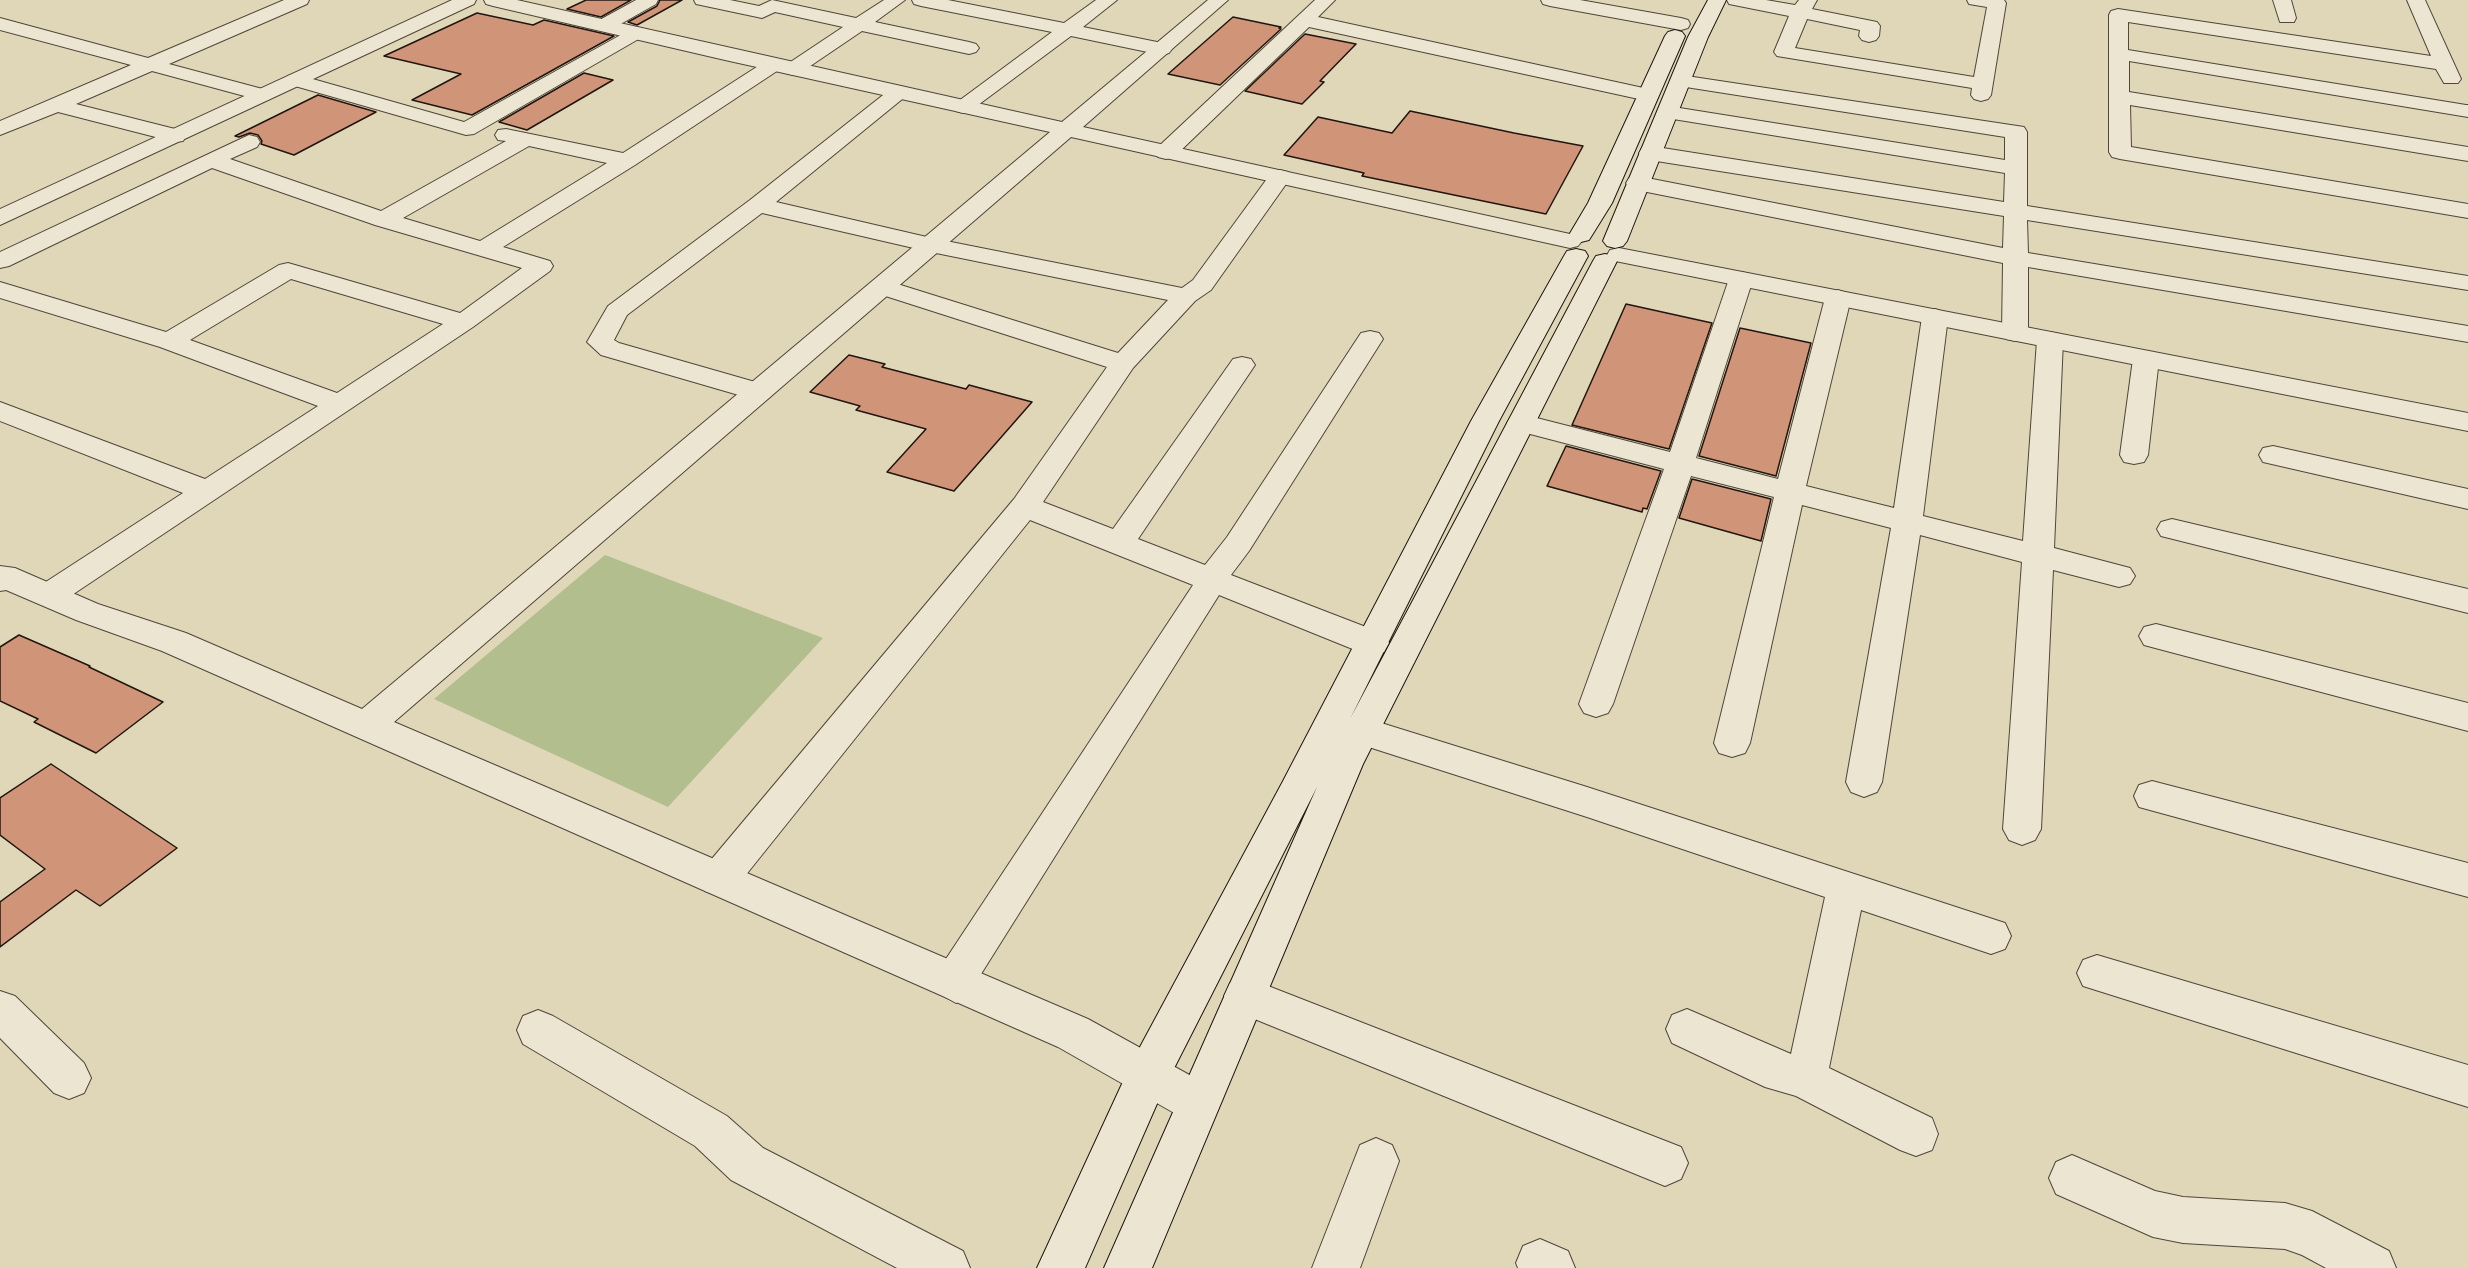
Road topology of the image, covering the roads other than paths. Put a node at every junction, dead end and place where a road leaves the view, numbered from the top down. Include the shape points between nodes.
1 (300, 0) edge
2 (467, 0) edge
3 (493, 0) edge
4 (649, 0) edge
5 (703, 0) edge
6 (896, 0) edge
7 (921, 0) edge
8 (1108, 0) edge
9 (1219, 0) edge
10 (1326, 0) edge
11 (1550, 0) edge
12 (1695, 0) edge
13 (1717, 0) edge
14 (1736, 0) edge
15 (1976, 0) edge
16 (2282, 0) edge
17 (2416, 0) edge
18 (1804, 6) edge
19 (2287, 18) dead end
20 (1304, 20) junction
21 (861, 23) junction
22 (0, 24) edge
23 (1681, 24) junction
24 (603, 26) junction
25 (1069, 29) junction
26 (635, 33) junction
27 (1869, 36) dead end
28 (969, 48) dead end
29 (1161, 49) junction
30 (2119, 54) junction
31 (2448, 59) junction
32 (152, 65) junction
33 (783, 67) junction
34 (295, 80) junction
35 (1680, 81) junction
36 (899, 92) junction
37 (263, 95) junction
38 (1648, 95) junction
39 (2119, 97) junction
40 (57, 105) junction
41 (963, 107) junction
42 (1667, 112) junction
43 (2467, 114) edge
44 (0, 129) edge
45 (466, 129) junction
46 (1067, 130) junction
47 (176, 136) junction
48 (528, 138) junction
49 (249, 142) dead end
50 (1166, 152) junction
51 (1650, 153) junction
52 (2468, 154) edge
53 (211, 160) junction
54 (627, 160) junction
55 (2016, 168) junction
56 (1280, 177) junction
57 (1637, 183) junction
58 (758, 205) junction
59 (2016, 210) junction
60 (2468, 211) edge
61 (0, 218) edge
62 (383, 220) junction
63 (931, 245) junction
64 (485, 248) junction
65 (1594, 248) junction
66 (2015, 258) junction
67 (0, 261) edge
68 (1741, 279) junction
69 (2468, 283) edge
70 (882, 287) junction
71 (0, 290) edge
72 (1186, 296) junction
73 (1838, 298) junction
74 (1935, 317) junction
75 (464, 322) junction
76 (2015, 333) junction
77 (2468, 334) edge
78 (1370, 339) dead end
79 (2050, 340) junction
80 (169, 341) junction
81 (2146, 359) junction
82 (1123, 363) junction
83 (1242, 365) dead end
84 (759, 392) junction
85 (340, 404) junction
86 (0, 411) edge
87 (2468, 422) edge
88 (1521, 423) junction
89 (2134, 455) dead end
90 (2273, 455) dead end
91 (1680, 464) junction
92 (207, 491) junction
93 (1790, 492) junction
94 (2468, 499) edge
95 (1025, 506) junction
96 (1907, 522) junction
97 (2172, 529) dead end
98 (1119, 543) junction
99 (2037, 555) junction
100 (1, 576) edge
101 (2119, 576) dead end
102 (1211, 579) junction
103 (49, 595) junction
104 (2468, 601) edge
105 (2156, 636) dead end
106 (1372, 643) junction
107 (1596, 704) dead end
108 (2468, 717) edge
109 (366, 726) junction
110 (1362, 731) junction
111 (1732, 743) dead end
112 (1864, 782) dead end
113 (2152, 796) dead end
114 (2022, 829) dead end
115 (720, 879) junction
116 (2468, 880) edge
117 (1846, 888) junction
118 (1991, 936) dead end
119 (2097, 973) dead end
120 (955, 983) junction
121 (1245, 996) junction
122 (0, 1010) edge
123 (1687, 1029) dead end
124 (538, 1030) dead end
125 (1148, 1075) junction
126 (1802, 1077) junction
127 (69, 1078) dead end
128 (2468, 1086) edge
129 (1198, 1103) junction
130 (1916, 1134) dead end
131 (1376, 1161) dead end
132 (1665, 1163) dead end
133 (2072, 1178) dead end
134 (946, 1268) edge
135 (1061, 1268) edge
136 (1128, 1268) edge
137 (1336, 1268) edge
138 (2372, 1268) edge

1 - 32 street
2 - 34 street
3 - 24 street
4 - 24 street
5 - 21 street via 762,12 772,6
6 - 21 street
7 - 25 street
8 - 25 street
9 - 29 street
10 - 20 street
11 - 23 street
12 - 23 street
13 - 35 street
14 - 18 street
15 - 18 street via 1997,3 1982,89 1784,52
16 - 19 street
17 - 31 street
18 - 27 street via 1870,26
20 - 38 street
20 - 50 street
21 - 28 street
21 - 33 street
22 - 32 street
23 - 38 street
24 - 26 street
25 - 29 street
25 - 41 street
26 - 33 street
26 - 45 street
29 - 46 street
30 - 31 street via 2118,15
30 - 39 street
30 - 43 street
31 - 43 street
32 - 37 street
32 - 40 street
33 - 36 street
33 - 54 street
34 - 37 street
34 - 45 street
35 - 42 street
35 - 55 street via 2016,132
36 - 41 street
36 - 58 street
37 - 47 street
38 - 65 street via 1600,203
39 - 52 street
39 - 60 street via 2120,152
40 - 44 street
40 - 47 street
41 - 46 street
42 - 51 street
42 - 55 street
45 - 48 street
46 - 50 street
46 - 63 street
47 - 61 street
48 - 54 street
48 - 62 street
49 - 53 street
50 - 56 street
51 - 57 street
51 - 59 street
53 - 62 street
53 - 67 street
54 - 64 street
55 - 59 street
56 - 65 street
56 - 72 street via 1202,285
57 - 65 street
57 - 66 street
58 - 63 street
58 - 84 street via 617,311 600,342 610,349
59 - 66 street
59 - 69 street
62 - 64 street
63 - 70 street
63 - 72 street
64 - 75 street via 542,266
65 - 68 street
65 - 88 street
65 - 106 street via 1485,421
66 - 76 street
66 - 77 street
68 - 73 street
68 - 91 street
70 - 82 street
70 - 84 street
71 - 80 street
72 - 82 street
73 - 74 street
73 - 93 street
74 - 76 street
74 - 96 street
75 - 80 street via 288,270
75 - 85 street
76 - 79 street
78 - 102 street via 1238,544
79 - 81 street
79 - 99 street
80 - 85 street
81 - 87 street
81 - 89 street
82 - 95 street
83 - 98 street
84 - 109 street
85 - 92 street
86 - 92 street
88 - 91 street
88 - 110 street
90 - 94 street
91 - 93 street
91 - 107 street
92 - 103 street
93 - 96 street
93 - 111 street
95 - 98 street
95 - 115 street
96 - 99 street
96 - 112 street
97 - 104 street
98 - 102 street
99 - 101 street
99 - 114 street
100 - 103 street
102 - 106 street
102 - 120 street
103 - 109 street via 174,642
105 - 108 street
106 - 125 street
109 - 115 street
110 - 117 street
110 - 121 street
113 - 116 street
115 - 120 street
117 - 118 street
117 - 126 street via 1810,1063
119 - 128 street
120 - 125 street via 1073,1033
121 - 129 street
121 - 132 street
122 - 127 street
123 - 126 street via 1780,1072
124 - 134 street via 711,1131 747,1164
125 - 129 street
125 - 135 street
126 - 130 street
129 - 136 street
131 - 137 street
133 - 138 street via 2163,1216 2285,1226 2312,1234

